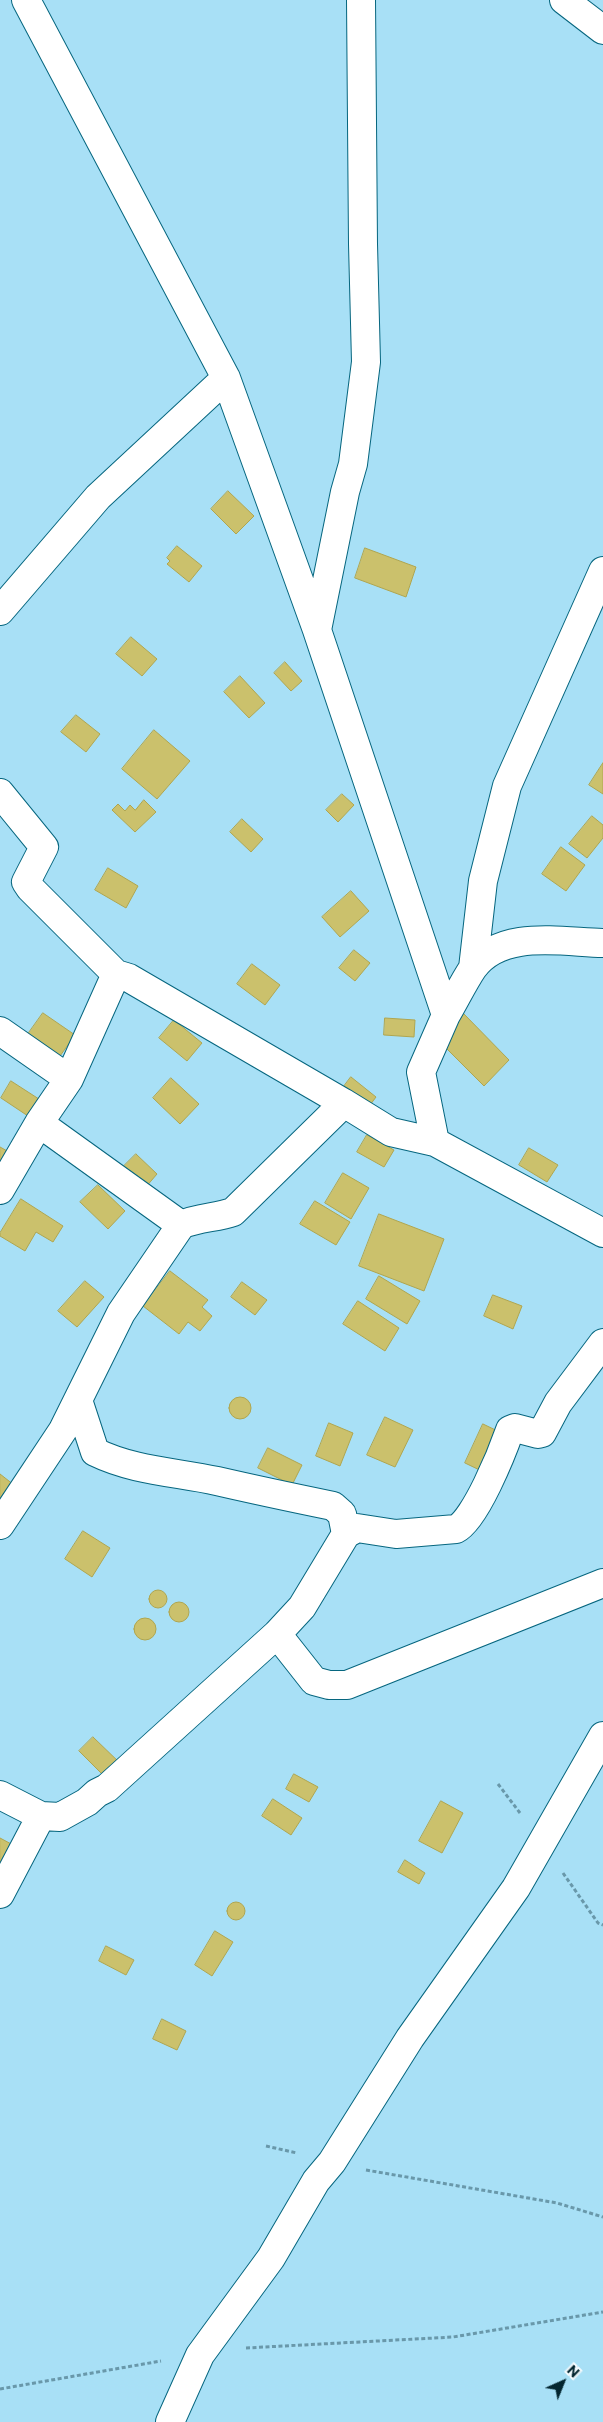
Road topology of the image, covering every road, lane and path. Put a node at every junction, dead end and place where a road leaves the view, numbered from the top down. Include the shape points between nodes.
1 (26, 0) edge
2 (362, 0) edge
3 (564, 0) edge
4 (603, 30) edge
5 (226, 378) junction
6 (603, 572) edge
7 (0, 611) edge
8 (317, 630) junction
9 (0, 794) edge
10 (603, 943) edge
11 (473, 968) junction
12 (116, 974) junction
13 (446, 1016) junction
14 (0, 1031) edge
15 (69, 1079) junction
16 (344, 1103) junction
17 (39, 1123) junction
18 (435, 1142) junction
19 (0, 1190) edge
20 (181, 1225) junction
21 (603, 1232) edge
22 (603, 1343) edge
23 (78, 1400) junction
24 (0, 1525) edge
25 (346, 1534) junction
26 (603, 1583) edge
27 (277, 1634) junction
28 (603, 1736) edge
29 (0, 1795) edge
30 (41, 1816) junction
31 (0, 1894) edge
32 (266, 2146) dead end
33 (332, 2162) junction
34 (603, 2217) edge
35 (603, 2312) edge
36 (200, 2355) junction
37 (0, 2389) edge
38 (170, 2422) edge

1 - 5 street
2 - 8 street via 366,362 354,464
3 - 4 street
5 - 7 street via 98,497
5 - 8 street
6 - 11 street via 507,786 483,881
8 - 13 street
9 - 12 street via 44,847 26,882
10 - 11 street via 521,941 485,955
11 - 13 street
12 - 15 street
12 - 16 street via 129,978
13 - 18 street via 421,1072
14 - 15 street
15 - 17 street
16 - 18 street via 391,1132
16 - 20 street via 233,1212
17 - 19 street
17 - 20 street
18 - 21 street
20 - 23 street via 121,1313
22 - 25 street via 558,1403 542,1433 510,1430 474,1512 462,1526 396,1534 357,1528
23 - 24 street via 59,1436
23 - 25 street via 95,1452 126,1465 333,1506 342,1514
25 - 27 street via 302,1607
26 - 27 street via 347,1685 314,1681
27 - 30 street via 107,1788 60,1817
28 - 33 street via 516,1888 410,2038
29 - 30 street
30 - 31 street
32 - 33 path
33 - 34 path via 557,2204
33 - 36 street via 316,2181 271,2258
35 - 36 path via 454,2336 229,2349
36 - 37 path
36 - 38 street

